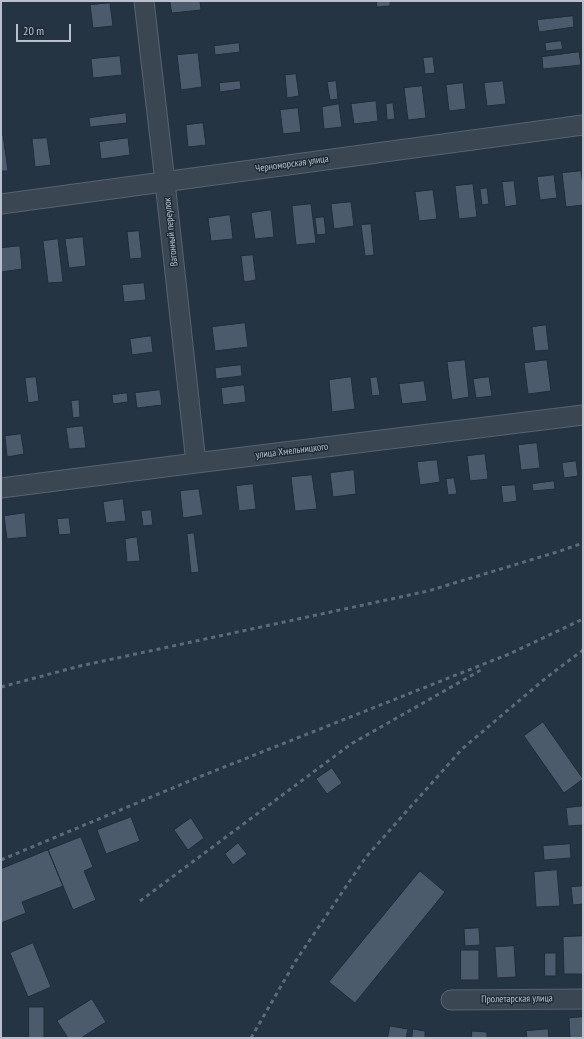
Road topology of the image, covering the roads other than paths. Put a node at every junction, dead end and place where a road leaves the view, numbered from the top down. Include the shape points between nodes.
1 (144, 1) edge
2 (583, 125) edge
3 (165, 182) junction
4 (1, 204) edge
5 (583, 415) edge
6 (196, 463) junction
7 (1, 488) edge
8 (583, 999) edge
9 (451, 1000) dead end

1 - 3 street, Вагонный переулок
2 - 3 street, Черноморская улица
3 - 4 street, Черноморская улица
3 - 6 street, Вагонный переулок
5 - 6 street, улица Хмельницкого
6 - 7 street, улица Хмельницкого
8 - 9 street, Пролетарская улица

